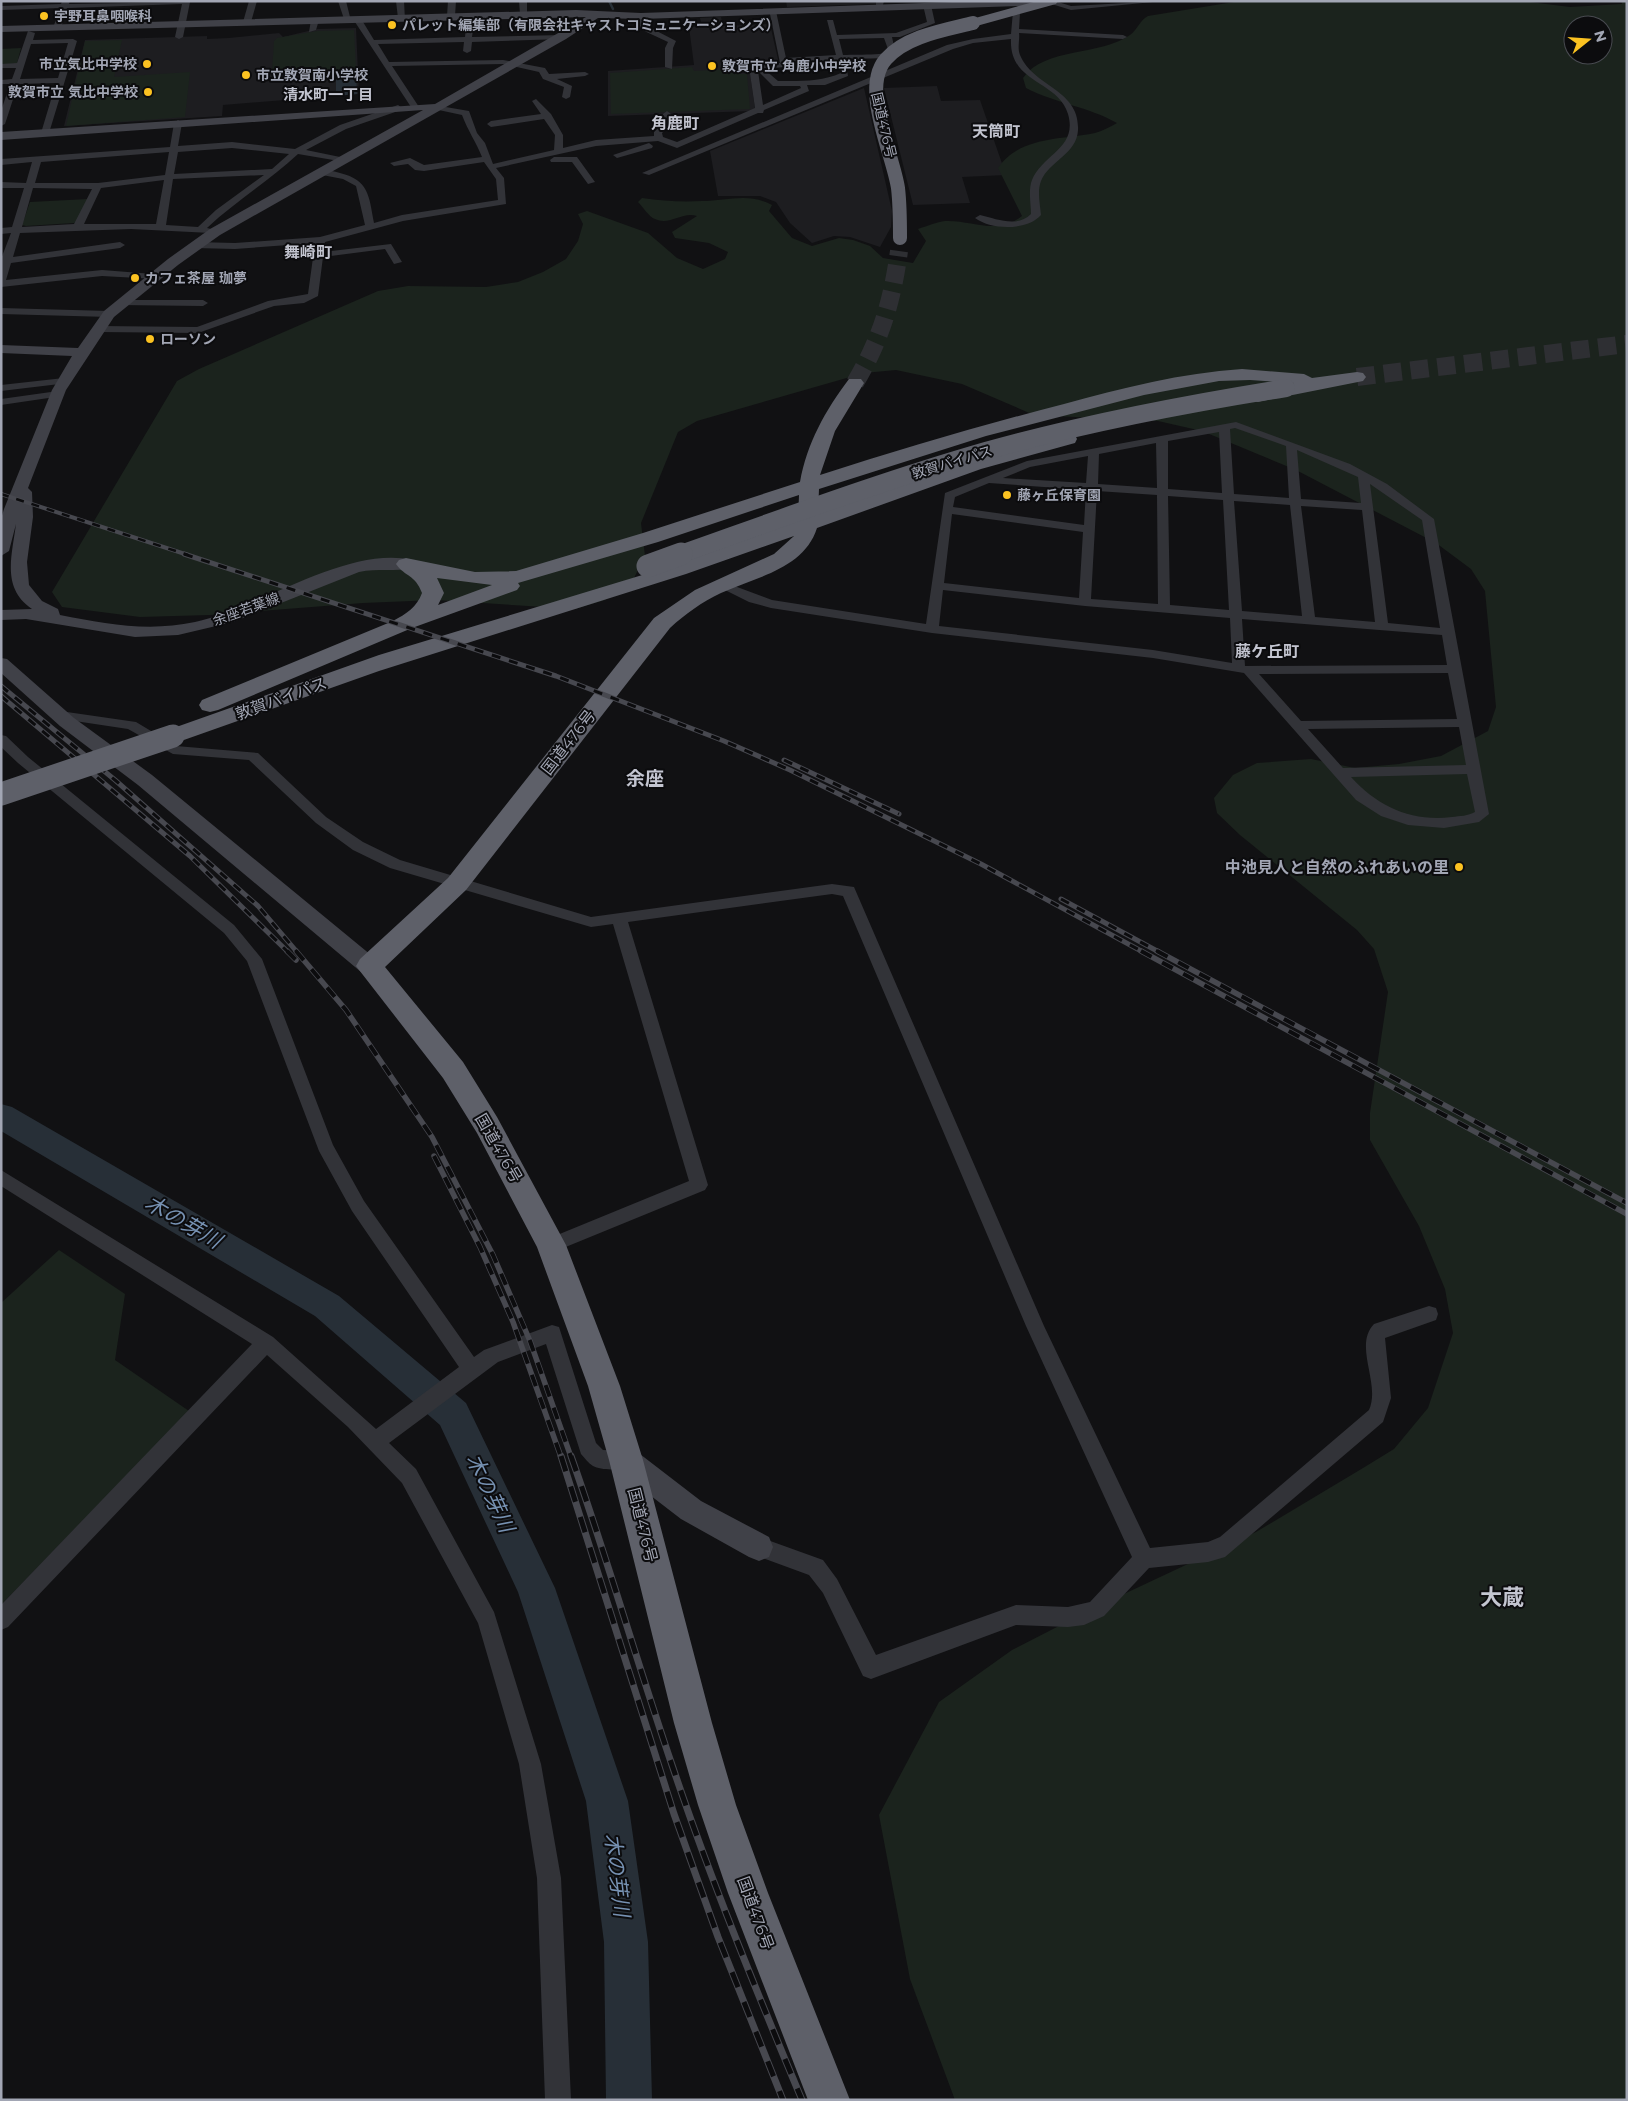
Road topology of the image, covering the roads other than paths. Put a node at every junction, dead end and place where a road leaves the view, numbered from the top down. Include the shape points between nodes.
1 (253, 1) edge
2 (342, 1) edge
3 (400, 1) edge
4 (452, 1) edge
5 (523, 1) edge
6 (596, 1) edge
7 (1159, 1) edge
8 (186, 2) edge
9 (1051, 2) edge
10 (66, 3) edge
11 (123, 3) edge
12 (972, 3) edge
13 (30, 4) edge
14 (880, 4) edge
15 (927, 5) junction
16 (1, 8) edge
17 (772, 12) junction
18 (1016, 12) junction
19 (524, 14) junction
20 (598, 14) junction
21 (451, 16) junction
22 (470, 16) junction
23 (642, 16) junction
24 (402, 18) junction
25 (352, 19) junction
26 (247, 22) junction
27 (830, 22) dead end
28 (181, 24) junction
29 (1077, 25) dead end
30 (33, 28) junction
31 (57, 28) junction
32 (1, 29) edge
33 (1016, 33) junction
34 (1078, 34) junction
35 (887, 35) junction
36 (179, 37) dead end
37 (562, 37) junction
38 (834, 37) junction
39 (1123, 37) dead end
40 (468, 40) junction
41 (28, 42) junction
42 (373, 42) junction
43 (840, 57) junction
44 (783, 61) junction
45 (466, 62) junction
46 (516, 63) junction
47 (21, 64) junction
48 (387, 64) junction
49 (1, 66) edge
50 (669, 67) dead end
51 (758, 67) junction
52 (585, 74) dead end
53 (546, 77) junction
54 (62, 80) junction
55 (1, 82) edge
56 (15, 82) junction
57 (802, 83) junction
58 (6, 97) edge
59 (566, 97) dead end
60 (536, 101) dead end
61 (415, 106) junction
62 (437, 107) junction
63 (398, 108) junction
64 (760, 111) junction
65 (3, 113) edge
66 (668, 114) dead end
67 (548, 116) junction
68 (178, 123) junction
69 (1, 124) edge
70 (491, 124) dead end
71 (45, 133) junction
72 (1, 136) edge
73 (662, 140) junction
74 (174, 150) junction
75 (297, 151) junction
76 (558, 151) junction
77 (617, 155) dead end
78 (38, 159) junction
79 (342, 160) junction
80 (1, 162) edge
81 (394, 163) dead end
82 (489, 165) junction
83 (274, 172) junction
84 (320, 172) junction
85 (646, 173) dead end
86 (169, 177) junction
87 (591, 182) dead end
88 (30, 184) junction
89 (1, 185) edge
90 (98, 186) junction
91 (980, 218) dead end
92 (370, 225) junction
93 (78, 226) junction
94 (132, 226) junction
95 (161, 226) junction
96 (16, 230) junction
97 (200, 230) junction
98 (1, 231) edge
99 (215, 232) junction
100 (349, 232) junction
101 (320, 240) junction
102 (120, 245) junction
103 (195, 245) junction
104 (899, 245) tunnel mouth
105 (357, 250) junction
106 (319, 255) junction
107 (5, 262) edge
108 (397, 262) dead end
109 (107, 266) junction
110 (153, 278) junction
111 (1, 283) edge
112 (123, 302) junction
113 (202, 303) dead end
114 (1, 311) edge
115 (109, 314) junction
116 (99, 329) junction
117 (1, 349) edge
118 (82, 352) junction
119 (1357, 377) tunnel mouth
120 (1328, 381) junction
121 (64, 382) junction
122 (855, 383) tunnel mouth
123 (1, 388) edge
124 (1287, 389) junction
125 (58, 394) junction
126 (1, 402) edge
127 (1224, 427) junction
128 (1162, 439) junction
129 (1291, 444) junction
130 (1094, 452) junction
131 (1363, 475) junction
132 (985, 480) junction
133 (24, 481) junction
134 (809, 487) junction
135 (1092, 487) junction
136 (1163, 492) junction
137 (1229, 497) junction
138 (1295, 502) junction
139 (1367, 507) junction
140 (7, 510) edge
141 (947, 510) junction
142 (808, 525) junction
143 (1090, 529) junction
144 (626, 544) junction
145 (1, 551) edge
146 (406, 564) junction
147 (721, 585) junction
148 (938, 586) junction
149 (560, 597) junction
150 (1085, 602) junction
151 (1164, 608) junction
152 (1236, 614) junction
153 (1, 615) edge
154 (1309, 620) junction
155 (82, 624) junction
156 (401, 626) junction
157 (1382, 626) junction
158 (932, 629) junction
159 (1448, 632) junction
160 (1, 663) edge
161 (370, 666) junction
162 (1454, 669) junction
163 (1244, 670) junction
164 (60, 715) junction
165 (1465, 723) junction
166 (1296, 725) junction
167 (169, 728) junction
168 (1, 739) edge
169 (1474, 769) junction
170 (1339, 773) junction
171 (1, 782) edge
172 (1, 794) edge
173 (457, 884) junction
174 (620, 919) junction
175 (369, 966) junction
176 (1, 1177) edge
177 (551, 1245) junction
178 (1429, 1314) dead end
179 (266, 1343) junction
180 (466, 1372) junction
181 (375, 1442) junction
182 (626, 1460) junction
183 (758, 1547) joint
184 (1144, 1559) junction
185 (1, 1620) edge
186 (558, 2100) edge
187 (829, 2100) edge

1 - 26 street
2 - 25 street
3 - 24 street
4 - 21 street
5 - 19 street
6 - 20 street
7 - 9 street via 1071,8
8 - 11 street
8 - 28 street
9 - 12 street
9 - 18 highway, 国道476号
10 - 11 street
10 - 13 street
10 - 31 street
12 - 15 street
13 - 16 street
14 - 15 street
14 - 17 street
15 - 35 street via 932,23 897,35
17 - 23 street
17 - 44 street
18 - 33 street
18 - 104 highway, 国道476号, bridge via 927,36 905,45 883,63 877,75 876,97 898,188
19 - 20 street
19 - 22 street
20 - 23 street
20 - 37 street
21 - 22 street
21 - 24 street
22 - 40 street
23 - 50 street via 642,27 672,41 668,48
24 - 25 street
25 - 26 street via 314,25
25 - 42 street
26 - 28 street
27 - 38 street
28 - 31 street
28 - 36 street
29 - 34 street
30 - 31 street
30 - 32 street
30 - 41 street
33 - 34 street
33 - 85 street via 941,50
33 - 91 street via 1014,52 1022,67 1064,97 1070,107 1074,129 1066,149 1035,183 1036,215 1032,220 1024,224 1004,224
34 - 39 street
35 - 38 street
35 - 43 street via 893,53 882,57
37 - 40 street
37 - 46 street
38 - 43 street
40 - 42 street
40 - 45 street
41 - 47 street
41 - 54 street via 73,41
42 - 48 street
43 - 44 street
43 - 57 street via 845,74 824,83
44 - 51 street via 784,66
45 - 46 street
45 - 48 street
46 - 53 street via 542,70
46 - 62 street
47 - 49 street
47 - 56 street
48 - 61 street
51 - 57 street via 776,84
51 - 64 street via 753,67
52 - 53 street
53 - 59 street via 568,86
54 - 56 street
54 - 71 street
55 - 56 street
56 - 58 street
57 - 64 street via 806,90
58 - 65 street
60 - 67 street
61 - 62 street
61 - 63 street
62 - 79 street
62 - 82 street via 466,113
63 - 68 street
63 - 75 street via 343,127
64 - 73 street via 677,146
65 - 69 street
66 - 73 street via 664,127 658,132
67 - 70 street
67 - 76 street via 559,134
68 - 71 street
68 - 74 street
71 - 72 street
73 - 76 street via 618,140
73 - 77 street
74 - 75 street via 232,145
74 - 78 street
74 - 86 street
75 - 79 street
75 - 83 street
76 - 82 street
78 - 80 street
78 - 88 street
79 - 84 street
81 - 82 street via 410,160 418,168
82 - 87 street via 568,158 574,159
82 - 92 street via 500,178 505,205
83 - 86 street
83 - 97 street
84 - 92 street via 345,176 360,184
84 - 99 street
86 - 90 street
86 - 95 street
88 - 89 street
88 - 90 street
88 - 96 street
90 - 93 street
92 - 100 street
93 - 94 street
93 - 96 street
94 - 95 street
94 - 102 street
95 - 97 street
96 - 98 street
96 - 107 street
97 - 99 street
99 - 103 street
100 - 101 street
100 - 105 street
101 - 103 street via 235,246
101 - 106 street
102 - 107 street
102 - 109 street
103 - 110 street
105 - 106 street
105 - 108 street via 388,246
106 - 116 street via 312,296 304,300 272,302 198,330
107 - 111 street
109 - 110 street
109 - 111 street
110 - 112 street
112 - 113 street
112 - 115 street
114 - 115 street
115 - 116 street
116 - 118 street
117 - 118 street
118 - 121 street
119 - 120 highway
120 - 124 highway
120 - 134 highway via 1257,375 1224,376 1166,386 963,436
121 - 123 street
121 - 125 street
122 - 134 highway, 国道476号 via 828,422
124 - 142 highway, bridge via 1048,444 974,465
124 - 149 highway, 敦賀バイパス, bridge via 1095,423 986,451 815,506
125 - 126 street
125 - 133 street
127 - 128 street
127 - 129 street via 1236,425
127 - 137 street
128 - 130 street
128 - 136 street
129 - 131 street
129 - 138 street
130 - 132 street via 1028,464
130 - 135 street
131 - 139 street
131 - 159 street via 1428,518
132 - 135 street
132 - 141 street via 949,495
133 - 140 street
133 - 155 street, 余座若葉線 via 26,518 17,572 21,587 38,607
134 - 142 highway, 国道476号
134 - 144 highway
135 - 136 street
135 - 143 street
136 - 137 street
136 - 151 street
137 - 138 street
137 - 152 street
138 - 139 street
138 - 154 street
139 - 157 street
140 - 145 street
141 - 143 street
141 - 148 street
142 - 147 highway, 国道476号 via 800,542 782,558
142 - 161 highway via 679,570
143 - 150 street
144 - 146 highway via 504,579 472,580
144 - 156 highway
146 - 155 street, 余座若葉線 via 380,563 346,570 248,610 195,627 143,632
146 - 156 highway via 427,578 433,593 427,606
147 - 158 street via 771,604
147 - 173 highway, 国道476号 via 688,602 662,623
148 - 150 street
148 - 158 street
149 - 161 highway, 敦賀バイパス
149 - 167 highway, 敦賀バイパス
150 - 151 street
151 - 152 street
152 - 154 street
152 - 163 street
153 - 155 street, 余座若葉線 via 24,613
154 - 157 street
156 - 167 highway
157 - 159 street
158 - 163 street via 1153,654
159 - 162 street
160 - 164 street
161 - 167 highway, 敦賀バイパス
162 - 163 street
162 - 165 street
163 - 166 street
164 - 173 street via 131,725 174,750 254,756 321,820 358,846 395,864
164 - 175 street via 153,787
165 - 166 street
165 - 169 street
166 - 170 street
167 - 171 highway, 敦賀バイパス
167 - 172 highway, 敦賀バイパス, bridge
168 - 180 street via 229,929 254,959 330,1154 358,1206
169 - 170 street
169 - 170 street via 1482,814 1474,819 1444,823 1408,820 1386,813 1361,798
173 - 174 street via 591,922
173 - 175 highway, 国道476号
174 - 177 street via 699,1185
174 - 184 street via 832,889 849,891 1035,1326
175 - 177 highway, 国道476号 via 453,1070 487,1125
176 - 179 street
177 - 182 highway, 国道476号 via 604,1386
178 - 184 street via 1381,1330 1376,1335 1374,1344 1382,1402 1376,1416 1218,1550
179 - 181 street
179 - 185 street
180 - 181 street
180 - 182 street via 491,1356 552,1334 588,1448 599,1459
181 - 186 street via 409,1476 487,1618 530,1764 549,1878
182 - 183 street via 690,1510
182 - 187 highway, 国道476号 via 717,1805 751,1902
183 - 184 street via 816,1568 830,1586 871,1668 1016,1615 1084,1615 1097,1609

